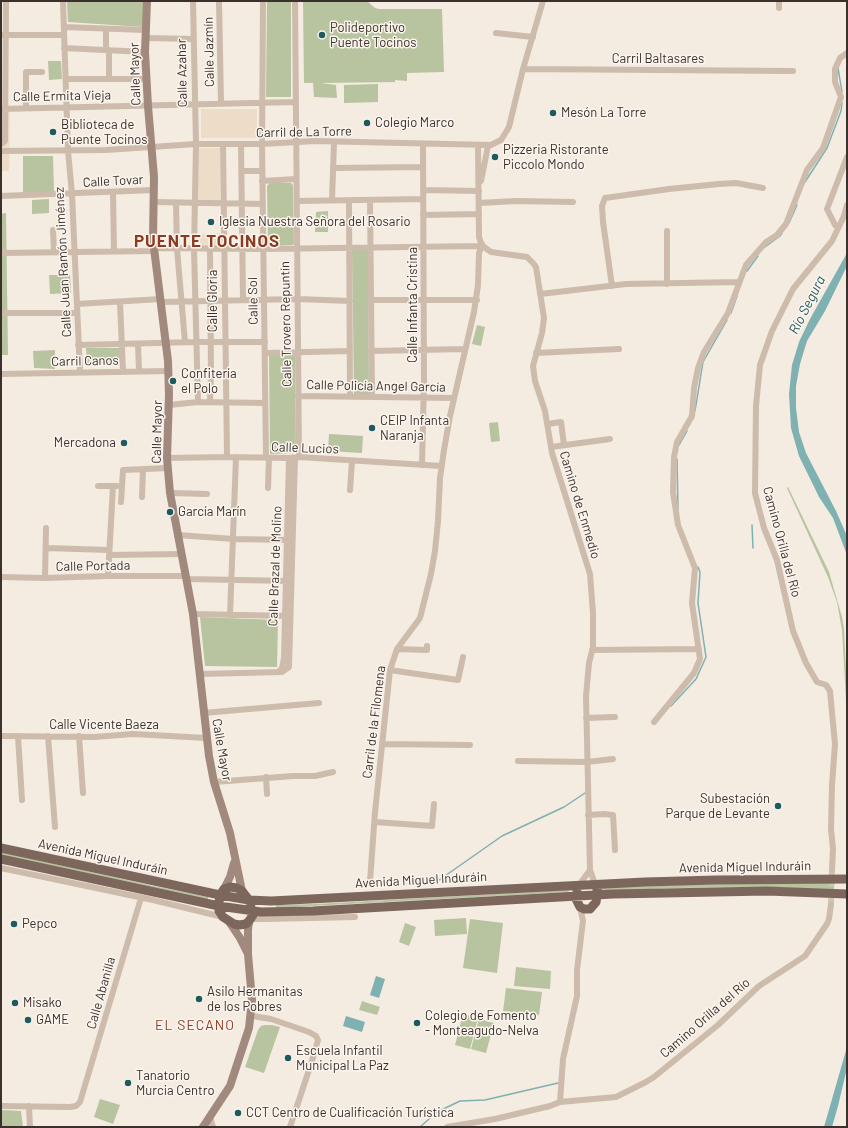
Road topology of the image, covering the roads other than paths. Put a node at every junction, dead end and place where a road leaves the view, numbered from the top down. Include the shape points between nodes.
1 (6, 1) edge
2 (63, 1) edge
3 (147, 1) edge
4 (193, 1) edge
5 (219, 1) edge
6 (263, 1) edge
7 (295, 1) edge
8 (543, 1) edge
9 (780, 1) edge
10 (779, 8) dead end
11 (64, 27) junction
12 (106, 28) junction
13 (496, 33) dead end
14 (145, 34) junction
15 (4, 35) edge
16 (64, 35) junction
17 (533, 37) junction
18 (193, 40) junction
19 (64, 48) junction
20 (107, 50) junction
21 (145, 52) junction
22 (847, 53) edge
23 (523, 69) junction
24 (793, 71) dead end
25 (42, 72) dead end
26 (66, 79) junction
27 (109, 79) junction
28 (146, 79) junction
29 (4, 80) edge
30 (295, 102) junction
31 (221, 103) junction
32 (263, 103) junction
33 (194, 104) junction
34 (148, 106) junction
35 (3, 108) edge
36 (26, 108) junction
37 (67, 108) junction
38 (296, 142) junction
39 (334, 142) junction
40 (1, 144) edge
41 (196, 144) junction
42 (222, 144) junction
43 (241, 144) junction
44 (262, 144) junction
45 (423, 145) junction
46 (478, 146) junction
47 (488, 146) junction
48 (152, 148) junction
49 (1, 151) edge
50 (68, 151) junction
51 (847, 157) edge
52 (423, 167) junction
53 (333, 168) junction
54 (242, 171) junction
55 (262, 171) junction
56 (296, 179) junction
57 (262, 181) junction
58 (763, 188) dead end
59 (154, 190) junction
60 (423, 190) junction
61 (479, 190) junction
62 (113, 192) junction
63 (72, 194) junction
64 (1, 196) edge
65 (423, 199) junction
66 (332, 200) junction
67 (349, 200) junction
68 (370, 200) junction
69 (297, 201) junction
70 (154, 202) junction
71 (573, 202) dead end
72 (176, 203) junction
73 (195, 203) junction
74 (224, 203) junction
75 (479, 203) junction
76 (243, 204) junction
77 (263, 204) junction
78 (847, 205) edge
79 (479, 214) junction
80 (423, 215) junction
81 (838, 228) junction
82 (53, 230) dead end
83 (667, 231) dead end
84 (424, 246) junction
85 (482, 246) junction
86 (349, 247) junction
87 (370, 247) junction
88 (297, 248) junction
89 (154, 249) junction
90 (176, 249) junction
91 (194, 249) junction
92 (210, 249) junction
93 (224, 249) junction
94 (243, 249) junction
95 (263, 249) junction
96 (114, 251) junction
97 (54, 252) junction
98 (74, 252) junction
99 (1, 253) edge
100 (739, 282) junction
101 (667, 284) junction
102 (612, 286) junction
103 (540, 294) junction
104 (297, 299) junction
105 (210, 300) junction
106 (225, 300) junction
107 (243, 300) junction
108 (264, 300) junction
109 (371, 300) junction
110 (424, 300) junction
111 (477, 300) junction
112 (161, 301) junction
113 (196, 301) junction
114 (350, 301) junction
115 (120, 302) junction
116 (182, 302) junction
117 (77, 304) junction
118 (1, 313) edge
119 (77, 313) junction
120 (185, 342) junction
121 (196, 342) junction
122 (211, 342) junction
123 (224, 342) junction
124 (264, 342) junction
125 (167, 343) junction
126 (122, 344) junction
127 (138, 344) junction
128 (78, 345) junction
129 (465, 349) junction
130 (619, 349) dead end
131 (424, 350) junction
132 (350, 351) junction
133 (371, 351) junction
134 (298, 352) junction
135 (265, 353) junction
136 (536, 353) junction
137 (139, 371) junction
138 (169, 371) junction
139 (80, 372) junction
140 (123, 372) junction
141 (1, 374) edge
142 (298, 396) junction
143 (350, 396) junction
144 (372, 396) junction
145 (424, 397) junction
146 (454, 398) junction
147 (198, 402) junction
148 (210, 402) junction
149 (226, 402) junction
150 (265, 403) junction
151 (169, 405) junction
152 (548, 424) junction
153 (610, 439) dead end
154 (564, 445) junction
155 (551, 447) junction
156 (227, 457) junction
157 (236, 457) junction
158 (168, 458) junction
159 (267, 458) junction
160 (294, 458) junction
161 (352, 461) junction
162 (422, 465) junction
163 (442, 466) junction
164 (168, 468) junction
165 (142, 469) junction
166 (98, 486) dead end
167 (112, 486) junction
168 (122, 486) junction
169 (268, 488) dead end
170 (350, 490) dead end
171 (170, 493) junction
172 (207, 494) dead end
173 (142, 497) dead end
174 (121, 502) dead end
175 (46, 528) dead end
176 (177, 535) junction
177 (234, 539) junction
178 (290, 540) junction
179 (46, 548) junction
180 (109, 553) junction
181 (182, 554) junction
182 (108, 576) junction
183 (1, 577) edge
184 (45, 578) junction
185 (186, 578) junction
186 (233, 580) junction
187 (289, 581) junction
188 (193, 614) junction
189 (230, 615) junction
190 (288, 616) junction
191 (427, 646) dead end
192 (397, 649) junction
193 (592, 650) junction
194 (699, 650) junction
195 (463, 657) dead end
196 (390, 670) junction
197 (200, 674) junction
198 (319, 702) dead end
199 (204, 713) junction
200 (615, 717) dead end
201 (586, 718) junction
202 (654, 722) dead end
203 (1, 736) edge
204 (18, 736) junction
205 (48, 736) junction
206 (80, 736) junction
207 (206, 738) junction
208 (382, 744) junction
209 (470, 745) dead end
210 (613, 759) dead end
211 (518, 761) dead end
212 (587, 762) junction
213 (333, 772) dead end
214 (266, 777) junction
215 (214, 782) junction
216 (83, 793) dead end
217 (267, 794) dead end
218 (22, 800) dead end
219 (434, 804) dead end
220 (588, 815) junction
221 (375, 822) junction
222 (55, 827) dead end
223 (1, 848) edge
224 (615, 850) dead end
225 (234, 858) junction
226 (1, 859) edge
227 (1, 868) edge
228 (590, 870) junction
229 (832, 870) tunnel mouth
230 (843, 879) edge
231 (370, 881) dead end
232 (595, 884) junction
233 (579, 885) junction
234 (242, 891) junction
235 (222, 892) junction
236 (843, 894) edge
237 (597, 895) junction
238 (576, 896) junction
239 (140, 898) junction
240 (249, 900) junction
241 (831, 904) tunnel mouth
242 (219, 906) junction
243 (580, 907) junction
244 (590, 909) junction
245 (251, 917) junction
246 (355, 917) dead end
247 (225, 919) junction
248 (583, 921) junction
249 (248, 954) junction
250 (252, 1016) junction
251 (560, 1102) junction
252 (1, 1106) edge
253 (29, 1106) junction
254 (211, 1115) junction
255 (30, 1127) edge
256 (202, 1127) edge
257 (213, 1127) edge
258 (290, 1127) edge
259 (447, 1127) edge

1 - 15 street
2 - 11 street, Calle Juan Ramón Jiménez
3 - 14 main road, Calle Mayor
4 - 18 street, Calle Azahar
5 - 31 street, Calle Jazmín
6 - 32 street, Calle Sol
7 - 30 street, Calle Trovero Repuntín
8 - 17 street
9 - 10 street
11 - 12 street
11 - 16 street, Calle Juan Ramón Jiménez
12 - 14 street
12 - 20 street
13 - 17 street
14 - 18 street
14 - 21 main road, Calle Mayor
15 - 16 street
15 - 29 street
16 - 19 street, Calle Juan Ramón Jiménez
17 - 23 street
18 - 33 street, Calle Azahar
19 - 20 street
19 - 26 street, Calle Juan Ramón Jiménez
20 - 21 street
20 - 27 street
21 - 28 main road, Calle Mayor
22 - 100 street via 840,58 835,69 835,82 841,97 823,148 807,170 786,224 746,265
23 - 24 street, Carril Baltasares
23 - 47 street via 508,127 498,142
25 - 36 street via 26,72
26 - 27 street
26 - 37 street, Calle Juan Ramón Jiménez
27 - 28 street
28 - 34 main road, Calle Mayor
29 - 35 street
30 - 32 street, Calle Ermita Vieja
30 - 38 street, Calle Trovero Repuntín
31 - 32 street, Calle Ermita Vieja
31 - 33 street, Calle Ermita Vieja
32 - 44 street, Calle Sol
33 - 34 street, Calle Ermita Vieja
33 - 41 street, Calle Azahar
34 - 37 street, Calle Ermita Vieja
34 - 48 main road, Calle Mayor
35 - 36 street, Calle Ermita Vieja
35 - 40 street via 5,141
36 - 37 street, Calle Ermita Vieja
37 - 50 street, Calle Juan Ramón Jiménez
38 - 39 street, Carril de La Torre
38 - 44 street, Carril de La Torre
38 - 56 street, Calle Trovero Repuntín
39 - 45 street, Carril de La Torre
39 - 53 street
41 - 42 street, Carril de La Torre
41 - 48 street, Carril de La Torre
41 - 73 street, Calle Azahar
42 - 43 street, Carril de La Torre
42 - 74 street, Calle Gloria
43 - 44 street, Carril de La Torre
43 - 54 street
44 - 55 street, Calle Sol
45 - 46 street, Carril de La Torre
45 - 52 street, Calle Infanta Cristina
46 - 47 street, Carril de La Torre
46 - 61 street
47 - 61 street
48 - 50 street, Carril de La Torre
48 - 59 main road, Calle Mayor
49 - 50 street, Carril de La Torre
50 - 63 street, Calle Juan Ramón Jiménez
51 - 81 street via 827,209
52 - 53 street
52 - 60 street, Calle Infanta Cristina
53 - 66 street
54 - 55 street
54 - 76 street
55 - 57 street, Calle Sol
56 - 57 street
56 - 69 street, Calle Trovero Repuntín
57 - 77 street, Calle Sol
58 - 102 street via 736,183 719,184 605,198 602,206 603,222
59 - 62 street, Calle Tovar
59 - 70 main road, Calle Mayor
60 - 61 street
60 - 65 street, Calle Infanta Cristina
61 - 75 street
62 - 63 street, Calle Tovar
62 - 96 street
63 - 64 street, Calle Tovar
63 - 98 street, Calle Juan Ramón Jiménez
65 - 68 street
65 - 80 street, Calle Infanta Cristina
66 - 67 street
66 - 69 street
67 - 68 street
67 - 86 street
68 - 87 street
69 - 88 street, Calle Trovero Repuntín
70 - 72 street
70 - 89 main road, Calle Mayor
71 - 75 street
72 - 73 street
72 - 90 street
73 - 74 street
73 - 91 street, Calle Azahar
74 - 76 street
74 - 93 street, Calle Gloria
75 - 79 street
76 - 77 street
76 - 94 street
77 - 95 street, Calle Sol
78 - 81 street, Camino Orilla del Río
79 - 80 street
79 - 85 street via 479,237
80 - 84 street, Calle Infanta Cristina
81 - 229 street, Camino Orilla del Río via 832,241 793,289 772,331 760,365 756,414 755,493 764,528 777,560 793,631 817,682 826,685 830,691 835,744 830,829 833,849
82 - 97 street
83 - 101 street
84 - 85 street
84 - 87 street
84 - 110 street, Calle Infanta Cristina
85 - 103 street, Camino de Enmedio via 491,252 523,255 530,259 536,267
85 - 111 street, Carril de la Filomena via 479,253
86 - 87 street
86 - 88 street
86 - 114 street
87 - 109 street
88 - 95 street
88 - 104 street, Calle Trovero Repuntín
89 - 90 street
89 - 96 street
89 - 112 main road, Calle Mayor
90 - 91 street
90 - 116 street
91 - 92 street
91 - 113 street, Calle Azahar
92 - 93 street
92 - 105 street
93 - 94 street
93 - 106 street, Calle Gloria
94 - 95 street
94 - 107 street
95 - 108 street, Calle Sol
96 - 98 street
97 - 98 street
97 - 99 street
98 - 117 street, Calle Juan Ramón Jiménez
100 - 101 street
100 - 194 street via 728,313 704,352 698,368 692,416 677,442 674,457 673,492 678,525 695,568 692,603
101 - 102 street
102 - 103 street
103 - 136 street, Camino de Enmedio via 544,325
104 - 108 street
104 - 114 street
104 - 134 street, Calle Trovero Repuntín
105 - 106 street
105 - 113 street
105 - 122 street
106 - 107 street
106 - 123 street, Calle Gloria
107 - 108 street
108 - 124 street, Calle Sol
109 - 110 street
109 - 133 street
110 - 111 street
110 - 131 street, Calle Infanta Cristina
111 - 129 street, Carril de la Filomena
112 - 115 street
112 - 116 street
112 - 125 main road, Calle Mayor
113 - 116 street
113 - 121 street, Calle Azahar
114 - 132 street
115 - 117 street
115 - 126 street
116 - 120 street
117 - 119 street, Calle Juan Ramón Jiménez
118 - 119 street
119 - 128 street, Calle Juan Ramón Jiménez
120 - 121 street
120 - 125 street
121 - 122 street
121 - 147 street, Calle Azahar
122 - 123 street
122 - 148 street
123 - 124 street
123 - 149 street, Calle Gloria
124 - 135 street, Calle Sol
125 - 127 street
125 - 138 main road, Calle Mayor
126 - 127 street
126 - 128 street
126 - 140 street
127 - 137 street
128 - 139 street, Calle Juan Ramón Jiménez
129 - 131 street
129 - 146 street, Carril de la Filomena
130 - 136 street
131 - 133 street
131 - 145 street, Calle Infanta Cristina
132 - 134 street
132 - 143 street
133 - 144 street
134 - 135 street
134 - 142 street, Calle Trovero Repuntín
135 - 150 street, Calle Sol
136 - 152 street, Camino de Enmedio via 533,366 535,381
137 - 138 street, Carril Canos
137 - 140 street, Carril Canos
138 - 151 main road, Calle Mayor
139 - 140 street, Carril Canos
139 - 141 street, Carril Canos
142 - 143 street, Calle Policía Angel García
142 - 160 street, Calle Trovero Repuntín
143 - 144 street, Calle Policía Angel García
144 - 145 street, Calle Policía Angel García
145 - 146 street, Calle Policía Angel García
145 - 162 street, Calle Infanta Cristina
146 - 163 street, Carril de la Filomena
147 - 148 street
147 - 151 street
148 - 149 street
149 - 150 street
149 - 156 street, Calle Gloria
150 - 159 street, Calle Sol
151 - 158 main road, Calle Mayor
152 - 154 street via 561,422
152 - 155 street, Camino de Enmedio
153 - 154 street
154 - 155 street
155 - 193 street, Camino de Enmedio via 590,574
156 - 157 street, Calle Lucios
156 - 158 street, Calle Lucios
157 - 159 street, Calle Lucios
157 - 177 street
158 - 164 main road, Calle Mayor
159 - 160 street, Calle Lucios
159 - 169 street, Calle Sol
160 - 161 street, Calle Lucios
160 - 178 street, Calle Trovero Repuntín
161 - 162 street, Calle Lucios
161 - 170 street
162 - 163 street, Calle Lucios
163 - 192 street, Carril de la Filomena via 431,574 420,618
164 - 165 street
164 - 171 main road, Calle Mayor
165 - 168 street via 122,470
165 - 173 street
166 - 167 street
167 - 168 street
167 - 180 street
168 - 174 street
171 - 172 street
171 - 176 main road, Calle Mayor
175 - 179 street
176 - 177 street
176 - 181 main road, Calle Mayor
177 - 178 street
177 - 186 street
178 - 187 street, Calle Trovero Repuntín
179 - 180 street
179 - 184 street
180 - 181 street
180 - 182 street
181 - 185 main road, Calle Mayor
182 - 184 street, Calle Portada
182 - 185 street, Calle Portada
183 - 184 street, Calle Portada
185 - 186 street, Calle Portada
185 - 188 main road, Calle Mayor
186 - 187 street, Calle Portada
186 - 189 street
187 - 190 street, Calle Trovero Repuntín
188 - 189 street
188 - 197 main road, Calle Mayor
189 - 190 street
190 - 197 street, Calle Trovero Repuntín via 290,663 287,669 278,672
191 - 192 street via 427,650
192 - 196 street, Carril de la Filomena
193 - 194 street
193 - 201 street, Camino de Enmedio
194 - 202 street via 700,659 694,673
195 - 196 street via 458,680
196 - 208 street, Carril de la Filomena
197 - 199 main road, Calle Mayor
198 - 199 street
199 - 207 main road, Calle Mayor
200 - 201 street
201 - 212 street, Camino de Enmedio
203 - 204 street, Calle Vicente Baeza
204 - 205 street, Calle Vicente Baeza
204 - 218 street
205 - 206 street, Calle Vicente Baeza
205 - 222 street
206 - 207 street, Calle Vicente Baeza via 133,734
206 - 216 street
207 - 215 main road, Calle Mayor
208 - 209 street
208 - 221 street, Carril de la Filomena
210 - 212 street
211 - 212 street
212 - 220 street, Camino de Enmedio
213 - 214 street via 314,776
214 - 215 street
214 - 217 street
215 - 225 main road, Calle Mayor via 230,833
219 - 221 street via 432,826
220 - 224 street via 613,815
220 - 228 street, Camino de Enmedio
221 - 231 street, Carril de la Filomena
223 - 235 main road, Avenida Miguel Induráin
225 - 234 main road, Calle Mayor
225 - 235 main road, Calle Mayor via 231,874
226 - 242 main road, Avenida Miguel Induráin
227 - 239 street
228 - 232 street, Camino de Enmedio
228 - 233 street
230 - 232 main road, Avenida Miguel Induráin
232 - 233 main road, Avenida Miguel Induráin
232 - 237 main road
233 - 238 main road
233 - 240 main road, Avenida Miguel Induráin via 296,900
234 - 235 main road via 230,887
234 - 240 main road
235 - 240 main road, Avenida Miguel Induráin
235 - 242 main road
236 - 237 main road, Avenida Miguel Induráin via 722,891
237 - 238 main road, Avenida Miguel Induráin
237 - 244 main road via 596,902
238 - 243 main road
238 - 245 main road, Avenida Miguel Induráin via 282,912
239 - 247 street
239 - 253 street, Calle Abanilla via 80,1102 73,1106
240 - 245 main road
241 - 251 street, Camino Orilla del Río via 827,924 805,956 759,986 718,1025 654,1077 616,1097
242 - 245 main road, Avenida Miguel Induráin
242 - 247 main road via 219,911
243 - 244 main road
243 - 248 street
244 - 248 street
245 - 246 street via 266,920
245 - 247 main road via 246,924 239,925
245 - 249 main road
247 - 249 main road via 242,940
248 - 251 street via 577,970 577,996 563,1059
249 - 250 main road
250 - 254 main road via 232,1082
250 - 258 street via 271,1019 309,1032 318,1040
251 - 259 street, Camino Orilla del Río via 495,1119
252 - 253 street
253 - 255 street
254 - 256 main road
254 - 257 street

